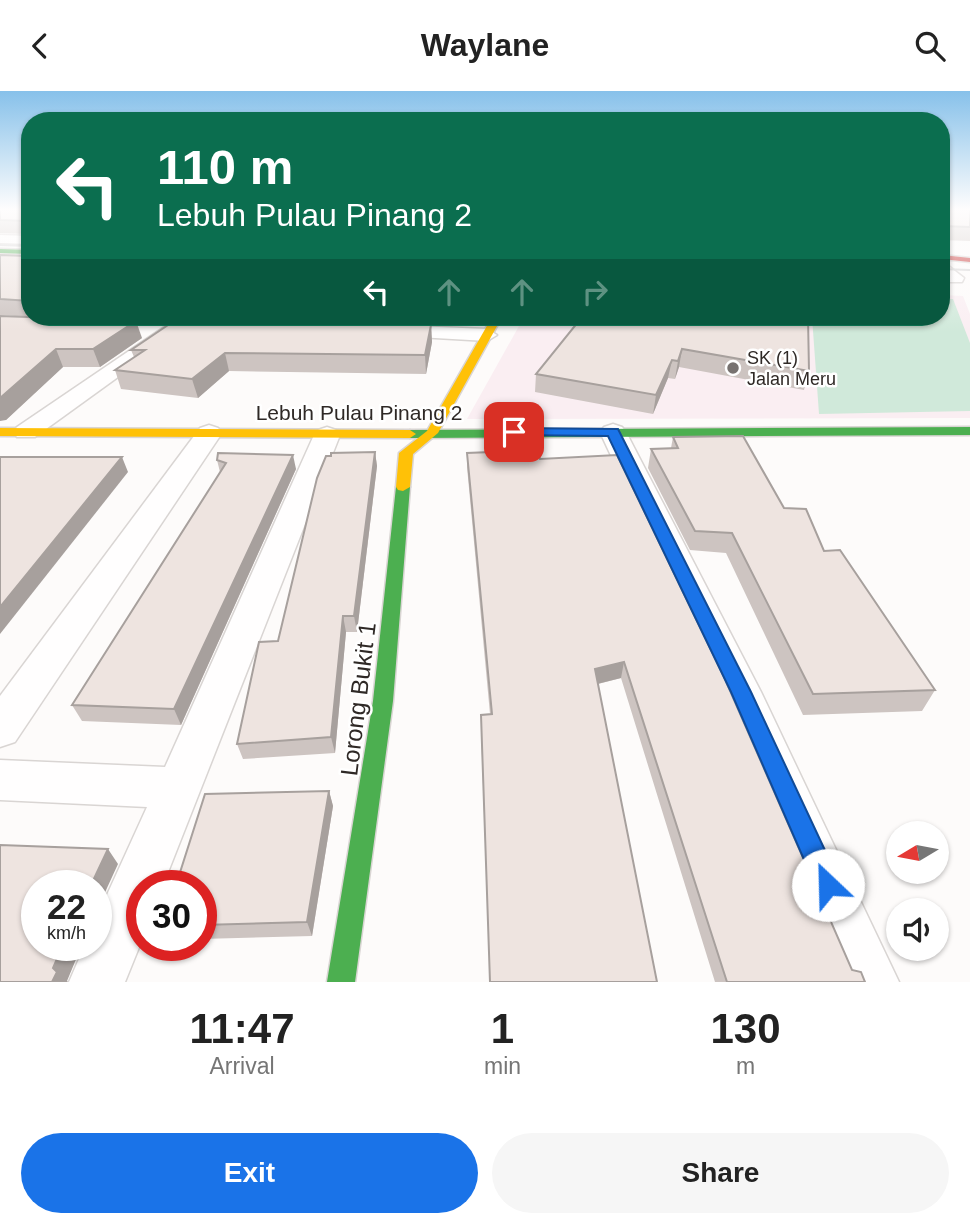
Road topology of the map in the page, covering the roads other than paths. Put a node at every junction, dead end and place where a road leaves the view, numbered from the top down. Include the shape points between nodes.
1 (0, 251) edge
2 (21, 252) edge
3 (0, 260) edge
4 (21, 261) edge
5 (177, 326) edge
6 (186, 326) edge
7 (492, 326) edge
8 (132, 330) edge
9 (366, 331) edge
10 (487, 335) junction
11 (970, 431) edge
12 (0, 432) edge
13 (26, 432) junction
14 (613, 432) junction
15 (209, 433) junction
16 (432, 433) junction
17 (327, 435) junction
18 (0, 729) edge
19 (0, 780) edge
20 (178, 788) junction
21 (97, 982) edge
22 (341, 982) edge
23 (872, 982) edge

1 - 2 main road
3 - 4 street
5 - 8 street
6 - 13 street
7 - 10 main road
9 - 10 street
10 - 16 main road
11 - 14 main road, Lebuh Pulau Pinang 2
12 - 13 main road, Lebuh Pulau Pinang 2
13 - 15 main road, Lebuh Pulau Pinang 2
14 - 16 main road, Lebuh Pulau Pinang 2
14 - 23 street via 741,692
15 - 17 main road, Lebuh Pulau Pinang 2
15 - 18 street
16 - 17 main road, Lebuh Pulau Pinang 2
16 - 22 main road, Lorong Bukit 1 via 406,453 383,701
17 - 20 street
19 - 20 street
20 - 21 street

